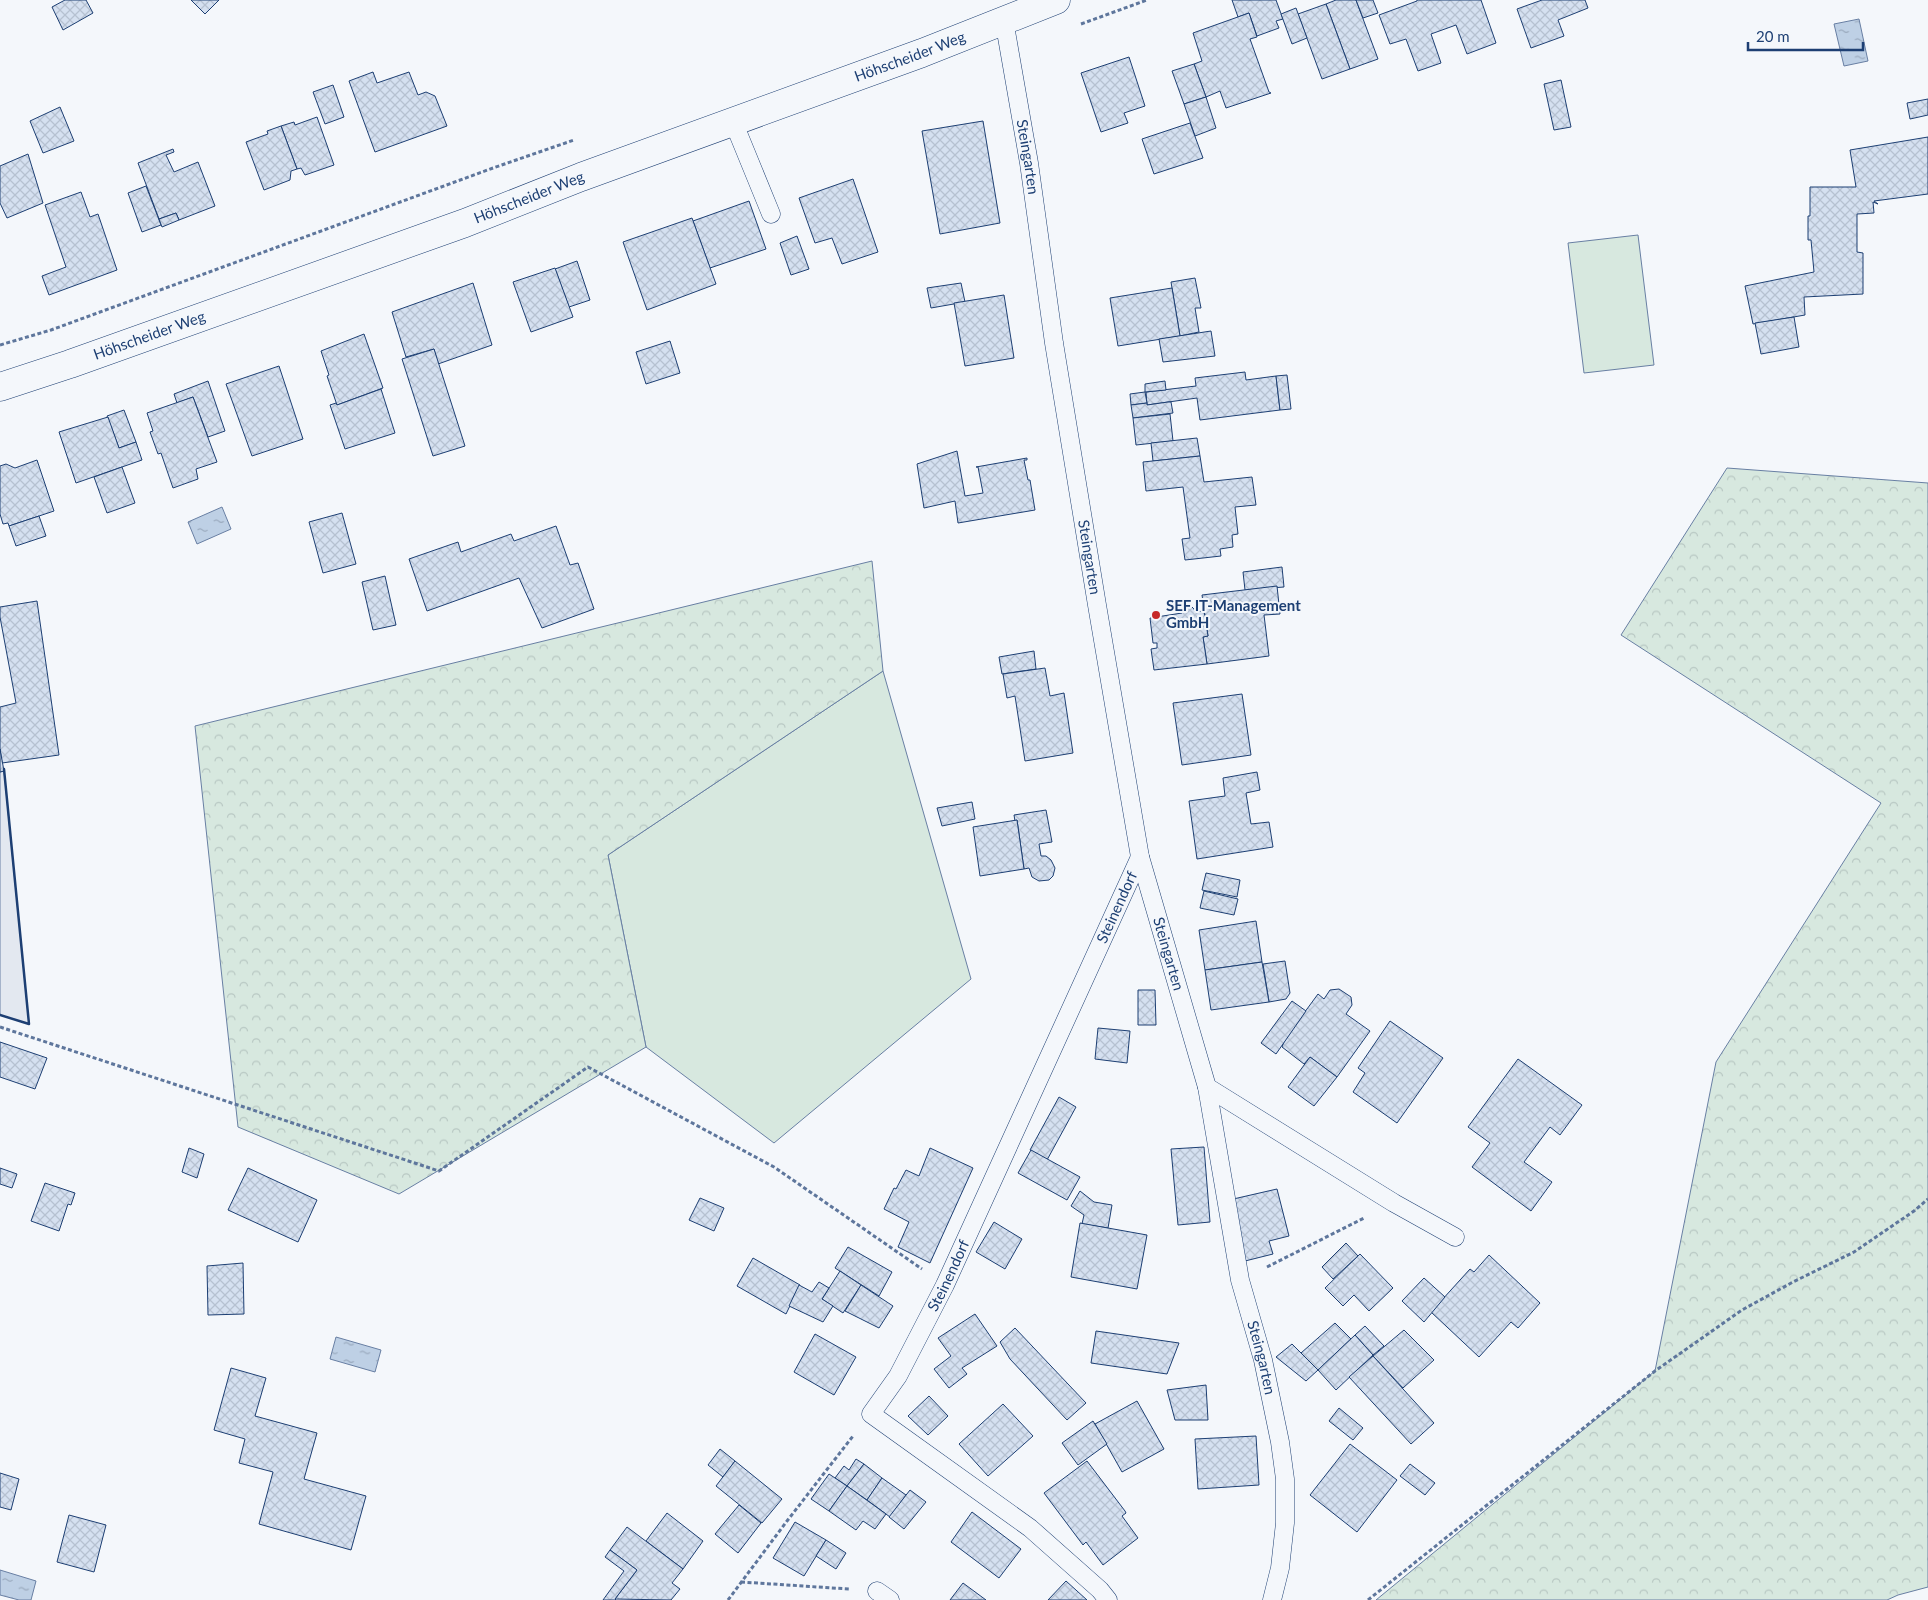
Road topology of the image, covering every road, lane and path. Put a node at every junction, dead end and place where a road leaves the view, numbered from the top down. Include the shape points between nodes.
1 (1056, 0) edge
2 (1004, 20) junction
3 (733, 121) junction
4 (582, 138) dead end
5 (771, 214) dead end
6 (0, 345) edge
7 (0, 388) edge
8 (1140, 857) junction
9 (0, 1027) edge
10 (1207, 1087) junction
11 (1928, 1199) edge
12 (1394, 1203) junction
13 (1455, 1237) dead end
14 (1240, 1280) junction
15 (944, 1285) junction
16 (871, 1414) junction
17 (741, 1582) junction
18 (884, 1595) edge
19 (728, 1600) edge
20 (1108, 1600) edge
21 (1272, 1600) edge
22 (1368, 1600) edge

1 - 2 main road, Höhscheider Weg
2 - 3 main road, Höhscheider Weg
2 - 8 lane, Steingarten
3 - 5 lane
3 - 7 main road, Höhscheider Weg via 465,223
4 - 6 path via 51,330
8 - 10 lane, Steingarten
8 - 15 lane, Steinendorf
9 - 15 path via 439,1171 588,1067 774,1167
10 - 12 lane
10 - 14 lane, Steingarten
11 - 22 path via 1854,1252 1742,1310 1655,1371
12 - 13 lane
12 - 14 path
14 - 21 lane, Steingarten via 1263,1360 1285,1479 1285,1524
15 - 16 lane, Steinendorf via 898,1376
16 - 17 path
16 - 20 lane via 1030,1528
17 - 18 path
17 - 19 path

